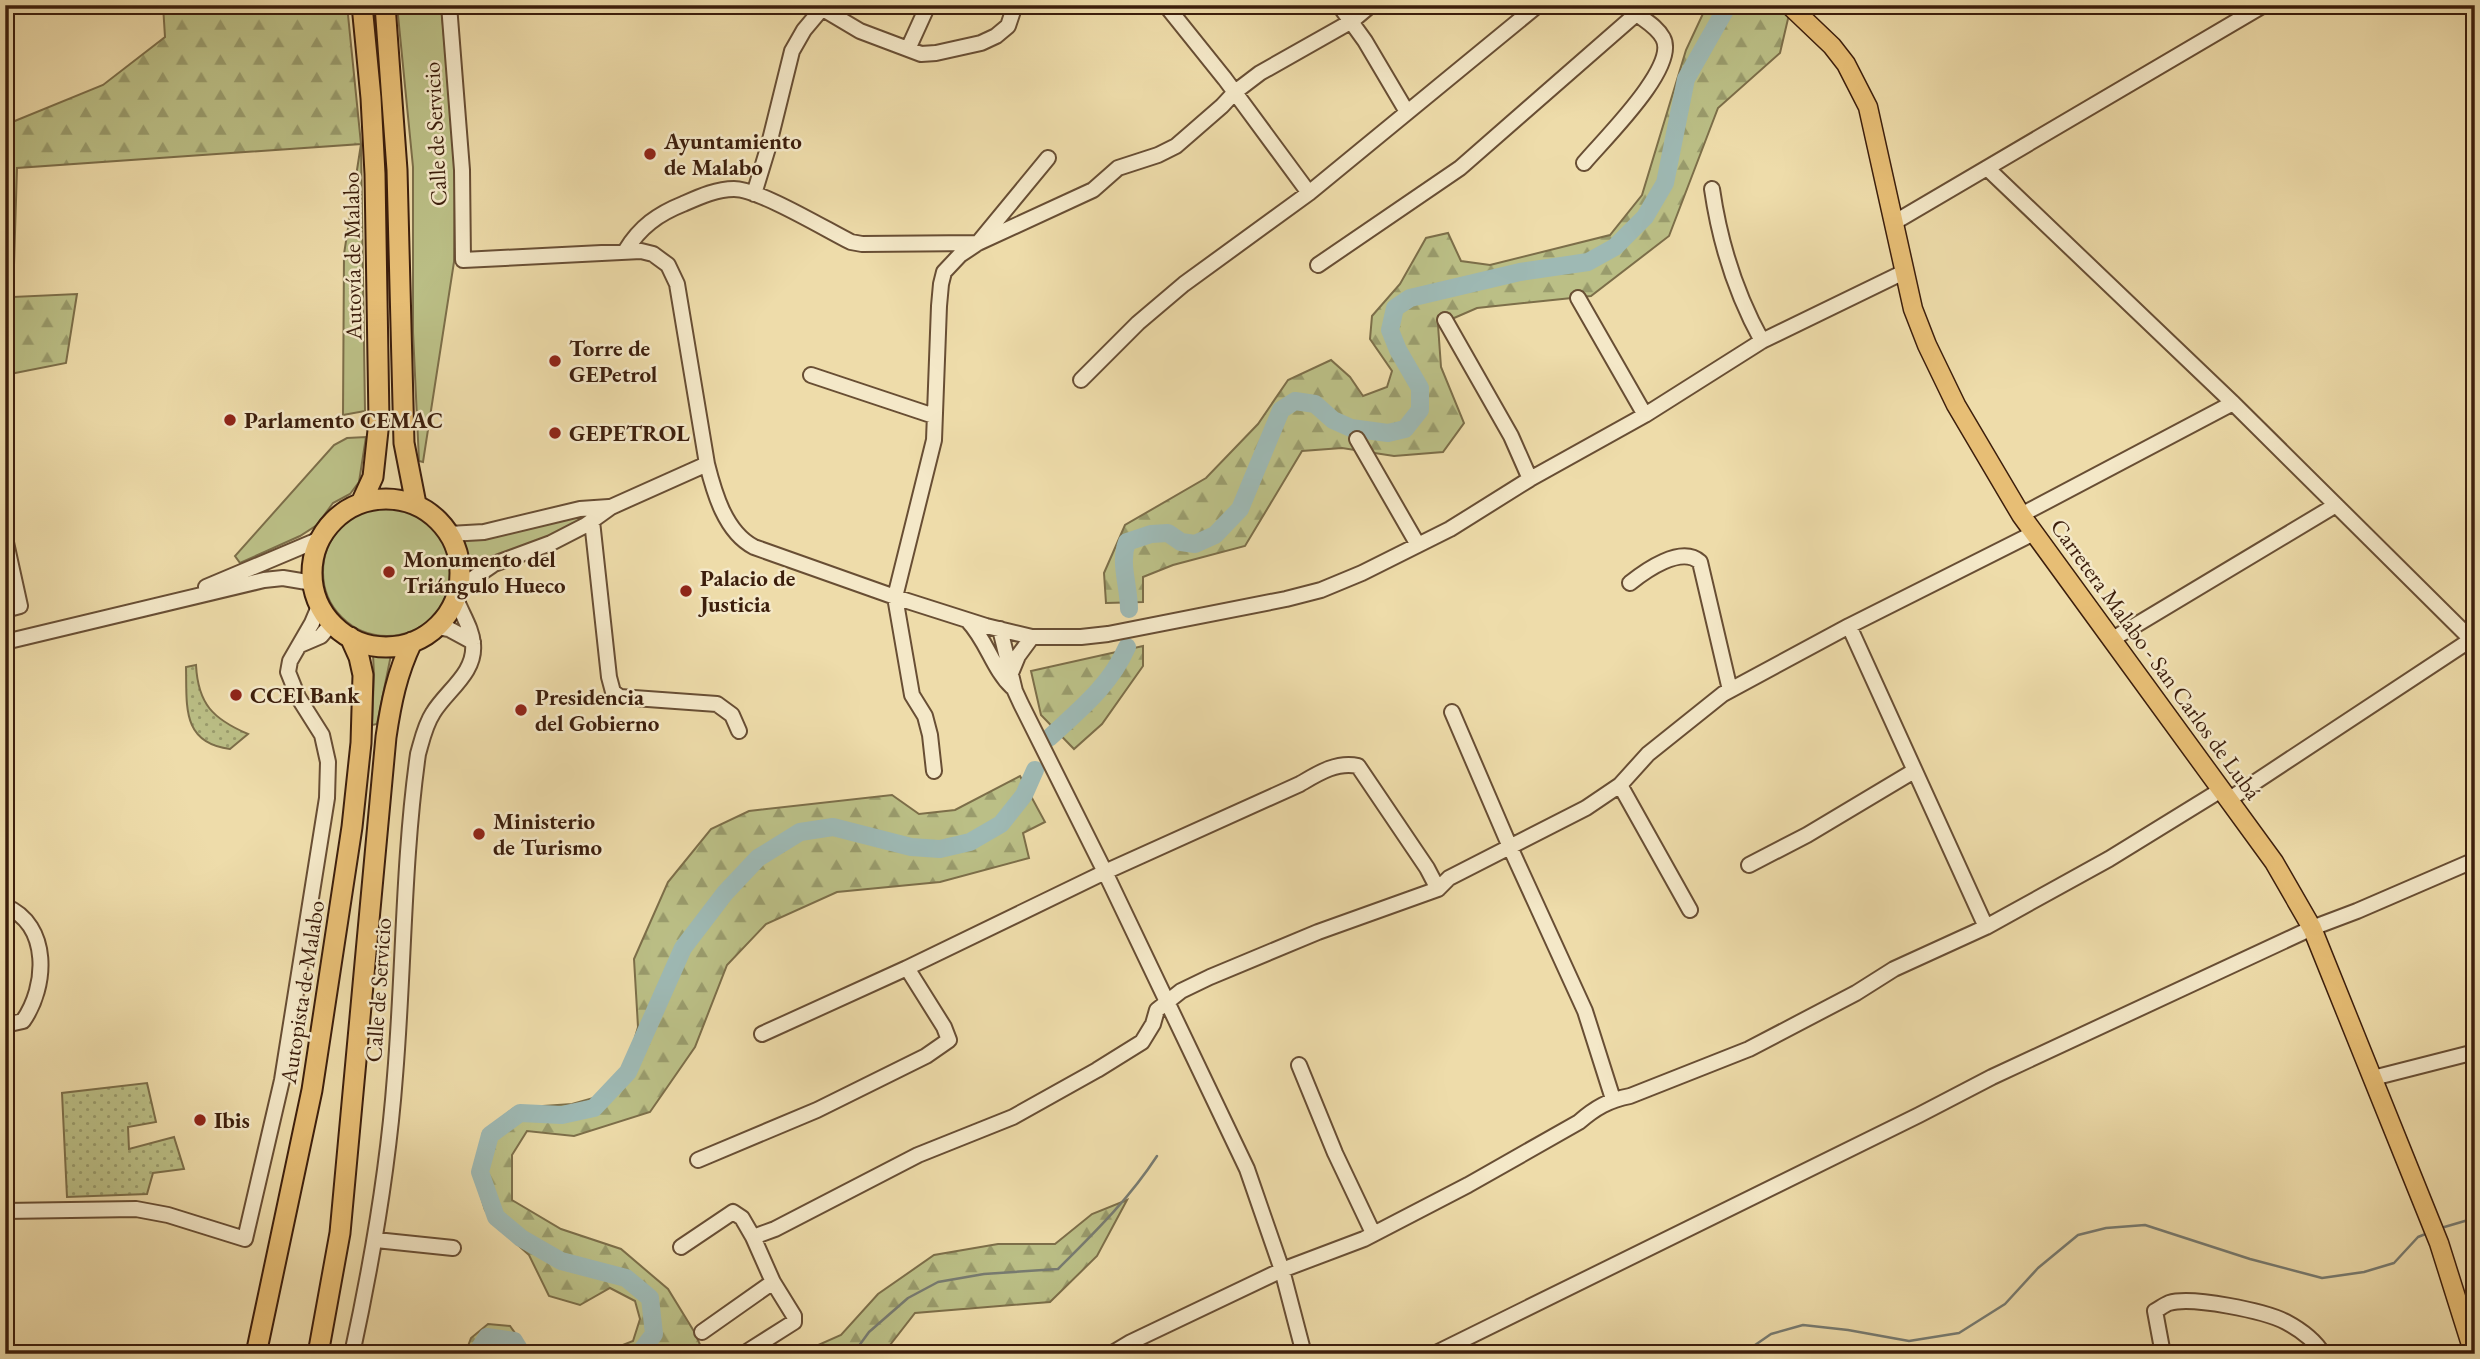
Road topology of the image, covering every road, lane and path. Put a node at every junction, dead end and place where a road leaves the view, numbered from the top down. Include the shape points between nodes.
1 (362, 5) edge
2 (385, 5) edge
3 (449, 5) edge
4 (928, 5) edge
5 (1015, 5) edge
6 (1339, 5) edge
7 (1371, 5) edge
8 (1538, 5) edge
9 (1789, 5) edge
10 (2264, 5) edge
11 (824, 7) edge
12 (1168, 8) dead end
13 (1631, 10) edge
14 (1352, 21) junction
15 (908, 48) junction
16 (1235, 92) junction
17 (1407, 112) junction
18 (1048, 158) dead end
19 (1584, 163) dead end
20 (1988, 169) junction
21 (1712, 190) dead end
22 (1309, 193) junction
23 (754, 194) junction
24 (1895, 222) junction
25 (978, 243) junction
26 (626, 250) junction
27 (1318, 265) dead end
28 (1904, 271) junction
29 (1578, 298) dead end
30 (1445, 320) dead end
31 (1762, 341) junction
32 (811, 375) dead end
33 (1080, 380) dead end
34 (2233, 403) junction
35 (1645, 415) junction
36 (934, 416) junction
37 (1357, 439) dead end
38 (707, 464) junction
39 (1530, 479) junction
40 (361, 503) junction
41 (416, 504) junction
42 (2336, 505) junction
43 (611, 507) junction
44 (2021, 515) junction
45 (593, 521) junction
46 (2034, 533) junction
47 (449, 534) junction
48 (5, 538) edge
49 (320, 539) junction
50 (1418, 545) junction
51 (313, 583) junction
52 (1630, 583) dead end
53 (457, 593) junction
54 (895, 597) junction
55 (186, 598) junction
56 (320, 604) junction
57 (5, 610) edge
58 (968, 621) junction
59 (332, 623) junction
60 (1849, 626) junction
61 (437, 627) junction
62 (993, 628) junction
63 (349, 637) junction
64 (1032, 637) junction
65 (2111, 640) junction
66 (2474, 640) edge
67 (5, 642) edge
68 (412, 642) junction
69 (473, 642) junction
70 (299, 646) junction
71 (992, 657) junction
72 (1011, 673) junction
73 (1730, 690) junction
74 (1015, 691) junction
75 (1452, 712) dead end
76 (739, 731) dead end
77 (934, 771) dead end
78 (1914, 771) junction
79 (1620, 785) junction
80 (2225, 795) junction
81 (1510, 847) junction
82 (2475, 860) edge
83 (1749, 865) dead end
84 (1105, 872) junction
85 (1438, 889) junction
86 (5, 906) edge
87 (1690, 910) dead end
88 (1986, 927) junction
89 (2312, 928) junction
90 (907, 968) junction
91 (1167, 1001) junction
92 (5, 1025) edge
93 (762, 1034) dead end
94 (2475, 1052) edge
95 (1299, 1065) dead end
96 (2374, 1078) junction
97 (1613, 1099) junction
98 (698, 1160) dead end
99 (5, 1212) edge
100 (1373, 1233) junction
101 (753, 1237) junction
102 (376, 1240) junction
103 (681, 1247) dead end
104 (453, 1248) dead end
105 (1282, 1270) junction
106 (773, 1282) junction
107 (2470, 1323) edge
108 (702, 1332) dead end
109 (745, 1353) edge
110 (256, 1354) edge
111 (318, 1354) edge
112 (352, 1354) edge
113 (1111, 1354) edge
114 (1304, 1354) edge
115 (1434, 1354) edge
116 (2163, 1354) edge
117 (2323, 1354) edge
118 (2474, 1354) edge

1 - 40 highway, Autovía de Malabo via 375,186 379,421 373,477
2 - 41 highway, Autovía de Malabo via 397,170 404,443
3 - 26 street, Calle de Servicio via 462,170 463,260
4 - 15 street
5 - 15 street via 1008,26 981,43 936,53 921,54
6 - 14 street
7 - 14 street
8 - 17 street
9 - 24 main road, Carretera Malabo - San Carlos de Lubá via 1832,46 1858,86
10 - 20 street
11 - 15 street via 860,31
11 - 23 street via 792,51
12 - 16 street
13 - 19 street via 1662,36 1666,54 1648,88
13 - 27 street via 1460,168
14 - 16 street via 1274,64
14 - 17 street
16 - 22 street
16 - 25 street via 1167,151 1118,168 1093,190
17 - 22 street
18 - 25 street
20 - 24 street
20 - 34 street
21 - 31 street via 1717,228 1731,273
22 - 33 street via 1184,284
23 - 25 street via 851,242
23 - 26 street via 721,190 668,209 644,226
24 - 28 main road, Carretera Malabo - San Carlos de Lubá
25 - 36 street via 949,266 941,284
26 - 38 street via 653,254 668,265 677,284
28 - 31 street
28 - 44 main road, Carretera Malabo - San Carlos de Lubá via 1913,309 1956,405
29 - 35 street
30 - 39 street via 1511,436
31 - 35 street
32 - 36 street
34 - 42 street
34 - 44 street
35 - 39 street
36 - 54 street via 934,440
37 - 50 street
38 - 43 street
38 - 54 street via 718,500 745,542
39 - 50 street
40 - 41 highway via 383,498
40 - 49 highway via 333,521
41 - 47 highway via 435,516
42 - 65 street
42 - 66 street
43 - 45 street
43 - 47 street via 484,532
44 - 46 main road, Carretera Malabo - San Carlos de Lubá
45 - 53 street via 551,544 494,564
45 - 76 street via 613,692 620,697 717,704 732,715
46 - 60 street
46 - 65 main road, Carretera Malabo - San Carlos de Lubá
47 - 53 highway via 458,554
48 - 57 street via 20,606
49 - 51 highway via 313,560
49 - 55 street
50 - 64 street via 1342,582 1286,599 1108,634
51 - 55 street via 271,579
51 - 56 highway
52 - 73 street via 1665,561 1692,557 1700,562
53 - 61 highway
53 - 69 street
54 - 58 street
54 - 77 street via 912,695 925,716
55 - 67 street
56 - 59 highway
56 - 70 street
58 - 62 street
58 - 71 street
59 - 63 highway
59 - 70 street via 326,632
60 - 73 street
60 - 78 street
61 - 68 highway
61 - 69 street
62 - 64 street
62 - 71 street
62 - 72 street
63 - 68 highway via 387,647
63 - 110 highway, Autopista de Malabo via 363,675 352,827 312,1090
64 - 72 street
65 - 80 main road, Carretera Malabo - San Carlos de Lubá
66 - 80 street
68 - 111 highway via 394,686 386,737 340,1233
69 - 102 street, Calle de Servicio via 467,671 433,713 418,754 395,1076
70 - 99 street via 288,671 298,697 322,734 328,762 327,798 282,1080 245,1239 136,1209
71 - 74 street
72 - 74 street
73 - 79 street via 1648,754
74 - 84 street
75 - 81 street
78 - 83 street
78 - 88 street
79 - 81 street
79 - 87 street
80 - 88 street
80 - 89 main road, Carretera Malabo - San Carlos de Lubá via 2274,862
81 - 85 street
81 - 97 street via 1585,1011
82 - 89 street
84 - 85 street via 1321,771 1350,764 1358,766
84 - 90 street
84 - 91 street
85 - 91 street via 1273,950
86 - 92 street via 32,928 41,951 34,1006 23,1021
88 - 97 street via 1894,969 1749,1049
89 - 96 main road, Carretera Malabo - San Carlos de Lubá
89 - 115 street via 1992,1077
90 - 93 street
90 - 98 street via 949,1040 817,1110
91 - 101 street via 1157,1010 1142,1042 1097,1070 1013,1116 919,1155
91 - 105 street via 1247,1169
94 - 96 street
95 - 100 street
96 - 107 main road, Carretera Malabo - San Carlos de Lubá
97 - 100 street via 1468,1185
100 - 105 street
101 - 103 street via 733,1212
101 - 106 street
102 - 104 street
102 - 112 street, Calle de Servicio
105 - 113 street
105 - 114 street
106 - 108 street
106 - 109 street via 794,1322
107 - 118 main road, Carretera Malabo - San Carlos de Lubá
116 - 117 street via 2155,1311 2168,1303 2191,1302 2224,1304 2284,1321 2311,1338

